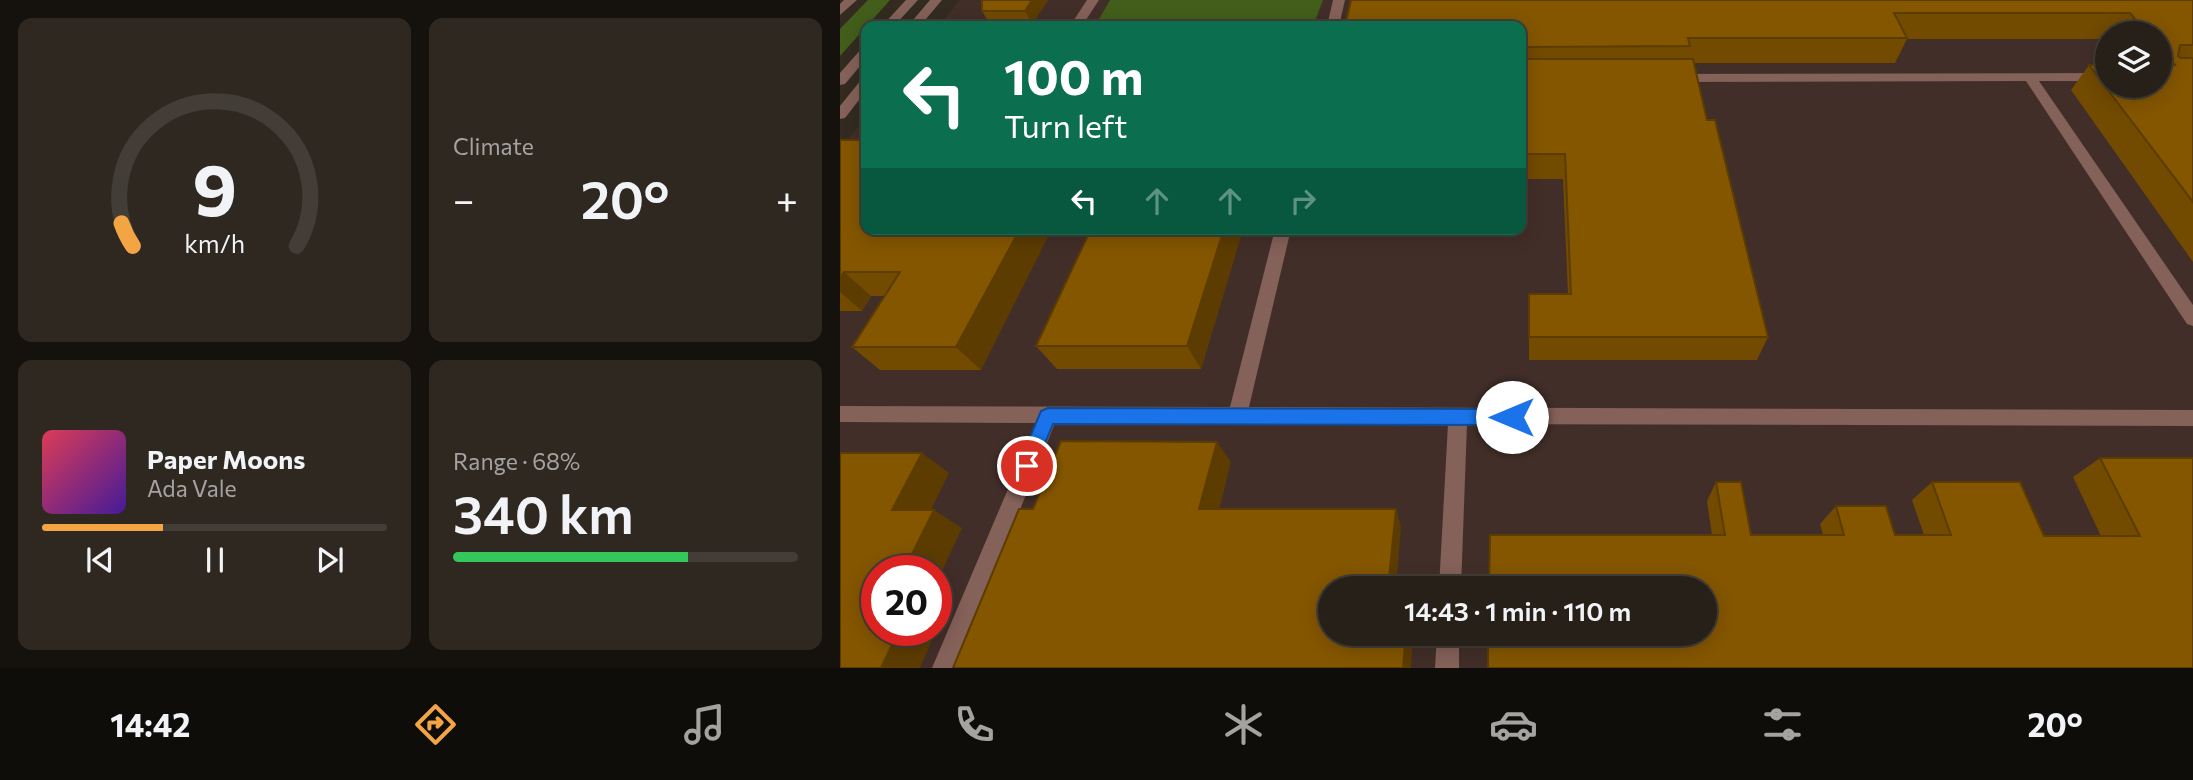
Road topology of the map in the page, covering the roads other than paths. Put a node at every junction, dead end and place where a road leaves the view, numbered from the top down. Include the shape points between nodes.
1 (850, 0) edge
2 (912, 0) edge
3 (936, 0) edge
4 (1093, 0) edge
5 (1339, 0) edge
6 (840, 11) edge
7 (893, 21) edge
8 (918, 21) edge
9 (1079, 21) edge
10 (1334, 21) edge
11 (861, 57) edge
12 (2030, 77) junction
13 (2095, 77) edge
14 (1658, 78) edge
15 (840, 81) edge
16 (859, 100) edge
17 (840, 115) edge
18 (1282, 235) edge
19 (2193, 319) edge
20 (840, 414) edge
21 (1048, 416) junction
22 (1237, 416) junction
23 (1458, 417) junction
24 (2193, 418) edge
25 (1451, 576) edge
26 (1448, 646) edge
27 (944, 668) edge
28 (1447, 668) edge

1 - 6 street
2 - 7 street
3 - 8 street
4 - 9 street
5 - 10 street
11 - 15 street
12 - 13 street
12 - 14 street
12 - 19 street
16 - 17 street
18 - 22 street
20 - 21 street
21 - 22 street
21 - 27 street
22 - 23 street
23 - 24 street
23 - 25 street
26 - 28 street

